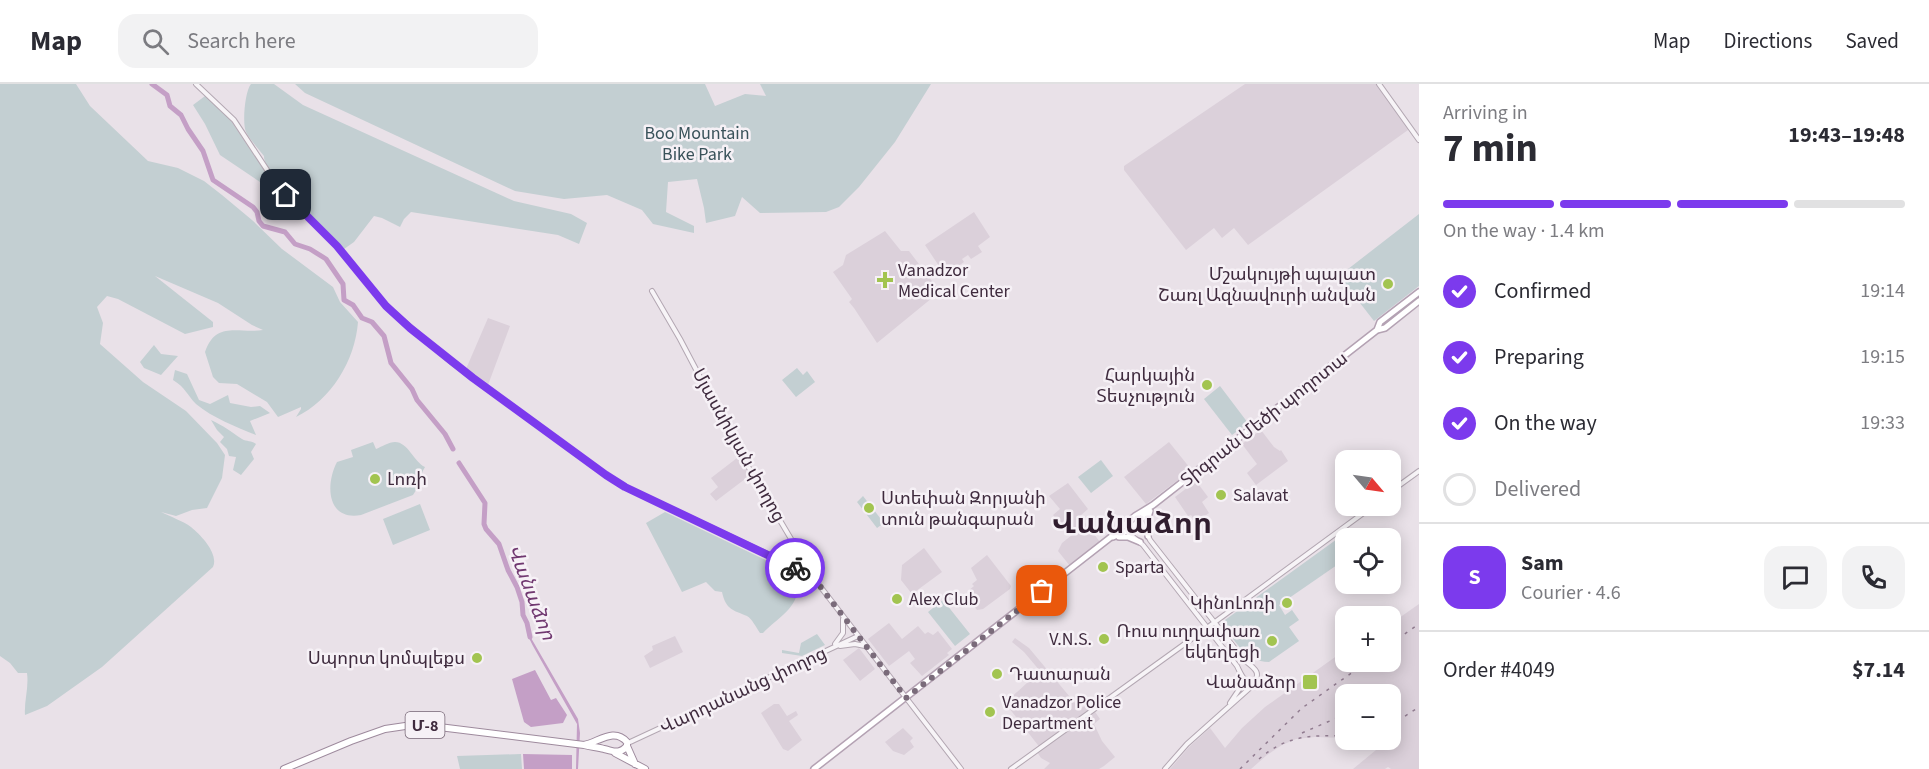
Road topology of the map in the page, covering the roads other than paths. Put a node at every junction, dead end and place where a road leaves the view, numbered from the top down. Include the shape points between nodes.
1 (196, 84) edge
2 (1379, 84) edge
3 (1419, 140) edge
4 (652, 291) dead end
5 (1419, 292) edge
6 (1419, 301) edge
7 (1377, 330) junction
8 (1419, 471) edge
9 (1401, 484) edge
10 (1151, 506) junction
11 (1135, 516) junction
12 (1359, 516) edge
13 (1141, 521) junction
14 (1124, 525) junction
15 (1127, 532) junction
16 (1148, 536) junction
17 (1111, 537) junction
18 (1140, 542) junction
19 (816, 581) junction
20 (842, 615) junction
21 (1215, 622) junction
22 (1208, 627) junction
23 (858, 636) junction
24 (1234, 647) junction
25 (831, 648) junction
26 (867, 648) junction
27 (1227, 652) junction
28 (1237, 666) junction
29 (1255, 682) junction
30 (906, 698) junction
31 (1226, 708) junction
32 (608, 736) junction
33 (584, 745) junction
34 (628, 745) junction
35 (611, 751) junction
36 (635, 764) junction
37 (284, 769) edge
38 (645, 769) edge
39 (814, 769) edge
40 (961, 769) edge
41 (1011, 769) edge
42 (1165, 769) edge

1 - 19 street via 234,120 286,195 337,246 386,306 437,351 625,487 791,565
2 - 3 street
4 - 19 street, Մյասնիկյան փողոց via 740,453
5 - 7 main road, Տիգրան Մեծի պողոտա via 1380,322
6 - 7 main road, Տիգրան Մեծի պողոտա
7 - 10 main road, Տիգրան Մեծի պողոտա
8 - 9 street
10 - 11 main road, Տիգրան Մեծի պողոտա
10 - 13 main road, Տիգրան Մեծի պողոտա
10 - 16 main road
11 - 13 main road
11 - 14 main road, Տիգրան Մեծի պողոտա
12 - 21 street
13 - 15 main road, Տիգրան Մեծի պողոտա
13 - 16 street
14 - 15 main road
14 - 17 main road, Տիգրան Մեծի պողոտա
15 - 17 main road, Տիգրան Մեծի պողոտա
15 - 18 street
16 - 21 street
17 - 18 main road
17 - 30 main road, Տիգրան Մեծի պողոտա
18 - 22 street
19 - 20 street, Մյասնիկյան փողոց
20 - 23 street, Մյասնիկյան փողոց
20 - 25 street via 843,633
21 - 22 street
21 - 24 street
22 - 27 street
22 - 41 street
23 - 25 street, Վարդանանց փողոց
23 - 26 street, Մյասնիկյան փողոց
24 - 27 street via 1227,644
24 - 29 street via 1258,674
25 - 26 street via 855,644
25 - 34 street, Վարդանանց փողոց
26 - 30 street, Մյասնիկյան փողոց
27 - 28 street
28 - 29 street via 1244,679
28 - 31 street via 1240,688
29 - 31 street
30 - 39 main road, Տիգրան Մեծի պողոտա
30 - 40 street, Մյասնիկյան փողոց
31 - 42 street
32 - 33 highway, Մ-8
32 - 34 highway via 620,735
32 - 35 highway via 604,742
33 - 35 highway, Մ-8
33 - 37 highway, Մ-8 via 431,726 402,726 351,741
34 - 35 highway via 623,751
34 - 36 highway
35 - 36 highway, Մ-8
36 - 38 highway, Մ-8

